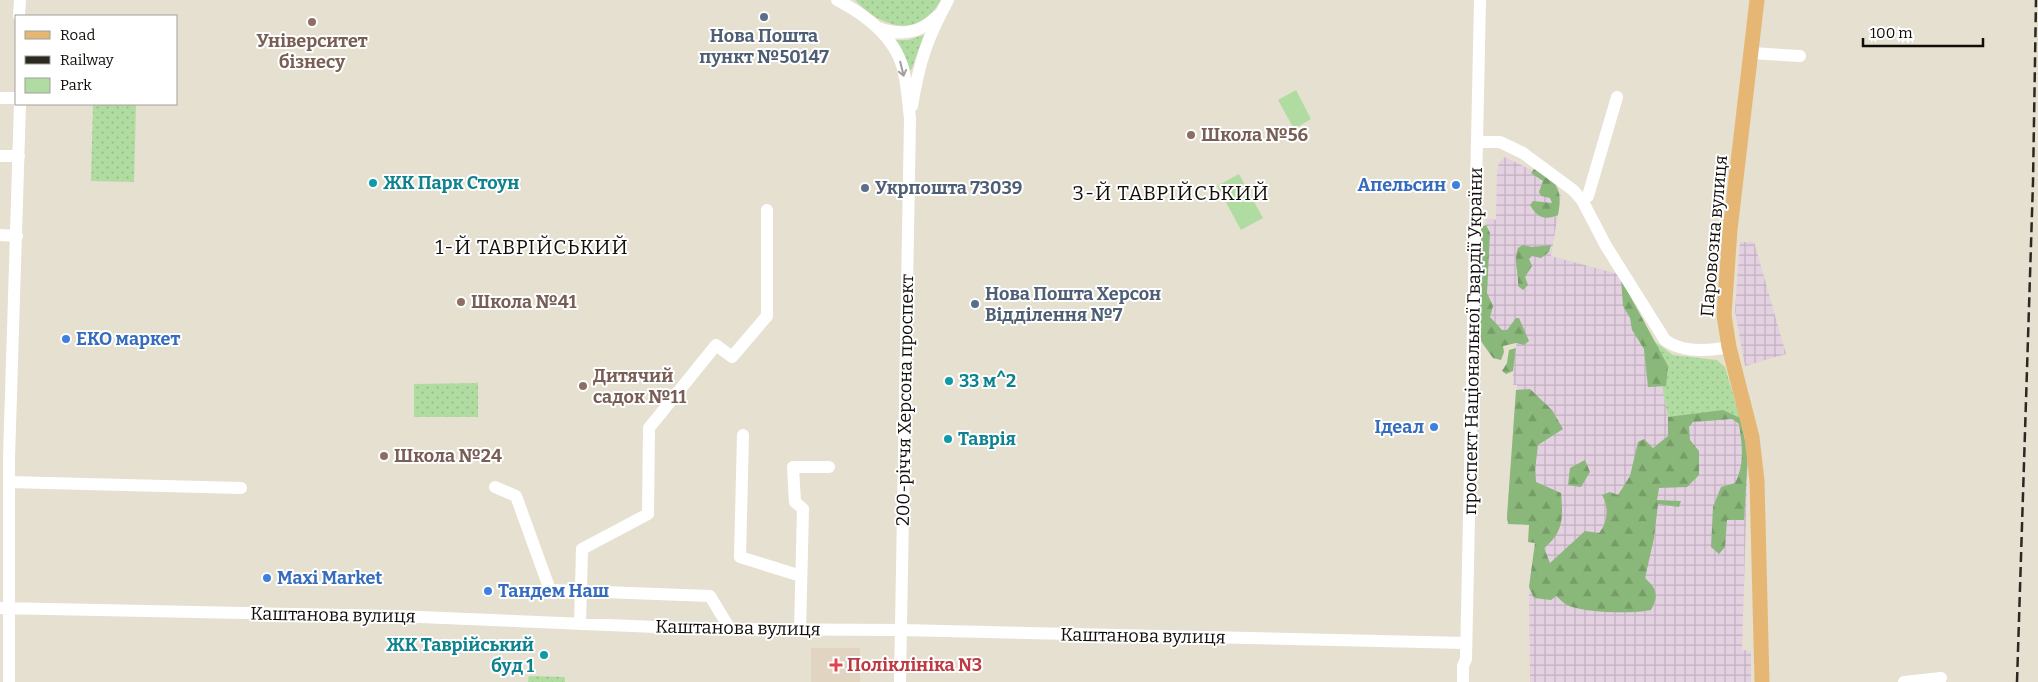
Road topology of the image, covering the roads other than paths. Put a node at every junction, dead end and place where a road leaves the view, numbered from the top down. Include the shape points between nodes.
1 (20, 0) edge
2 (837, 0) edge
3 (1480, 0) edge
4 (1757, 0) edge
5 (848, 3) edge
6 (946, 5) edge
7 (19, 15) edge
8 (878, 28) junction
9 (1751, 53) junction
10 (1800, 56) dead end
11 (1617, 97) dead end
12 (0, 98) edge
13 (15, 98) edge
14 (20, 105) edge
15 (910, 119) junction
16 (1477, 142) junction
17 (0, 156) edge
18 (19, 156) junction
19 (1582, 200) junction
20 (767, 210) dead end
21 (0, 235) edge
22 (17, 236) junction
23 (0, 310) edge
24 (13, 311) junction
25 (1728, 348) junction
26 (6, 384) edge
27 (743, 435) dead end
28 (5, 458) edge
29 (829, 467) dead end
30 (9, 482) junction
31 (496, 487) dead end
32 (241, 488) dead end
33 (5, 532) edge
34 (801, 576) junction
35 (581, 591) junction
36 (5, 608) edge
37 (580, 624) junction
38 (730, 629) junction
39 (902, 630) junction
40 (800, 631) junction
41 (1466, 642) junction
42 (1941, 678) dead end
43 (9, 682) edge
44 (900, 682) edge
45 (1463, 682) edge
46 (1762, 682) edge
47 (1904, 682) edge

1 - 7 street
2 - 5 street
3 - 16 street, проспект Національної Гвардії України
4 - 9 main road, Паровозна вулиця
5 - 8 street
6 - 8 street via 932,22 919,30 905,34
6 - 15 street via 932,30 918,69
8 -> 15 street via 902,64
9 - 10 street
9 - 25 main road, Паровозна вулиця via 1724,301
11 - 19 street via 1588,196
12 - 13 street
14 - 18 street
15 - 39 street, 200-річчя Херсона проспект
16 - 19 street via 1500,142 1522,153 1565,182
16 - 41 street, проспект Національної Гвардії України
17 - 18 street
18 - 22 street
19 - 25 street via 1606,246 1666,340 1682,348
20 - 35 street via 767,316 732,357 716,345 649,428 648,514 582,549
21 - 22 street
22 - 24 street
23 - 24 street
24 - 26 street
25 - 46 main road, Паровозна вулиця via 1752,436 1758,481
26 - 28 street
27 - 34 street via 740,557
28 - 30 street
29 - 34 street via 793,467 795,502 803,508
30 - 32 street
30 - 33 street
31 - 35 street via 516,496 550,590
33 - 36 street
34 - 40 street
35 - 37 street
35 - 38 street via 710,596
36 - 37 street, Каштанова вулиця via 396,616
36 - 43 street
37 - 38 street, Каштанова вулиця
38 - 40 street, Каштанова вулиця
39 - 40 street, Каштанова вулиця
39 - 41 street, Каштанова вулиця
39 - 44 street, 200-річчя Херсона проспект
41 - 45 street, проспект Національної Гвардії України
42 - 47 street

